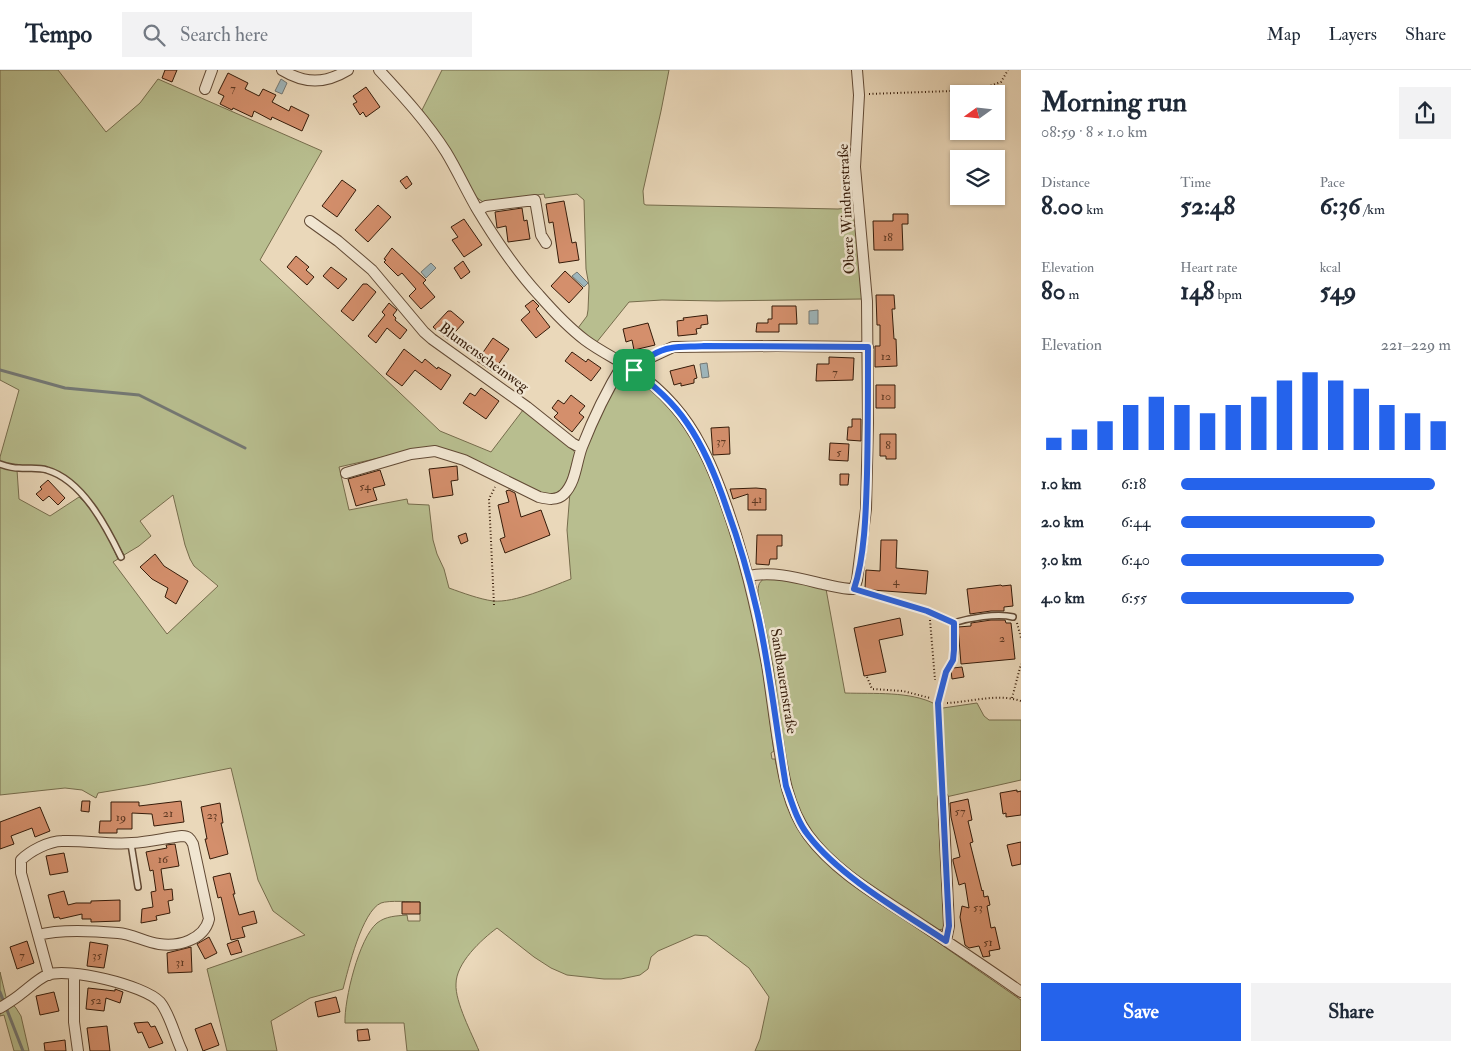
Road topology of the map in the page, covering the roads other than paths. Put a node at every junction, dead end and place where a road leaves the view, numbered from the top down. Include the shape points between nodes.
1 (212, 70) edge
2 (282, 70) edge
3 (348, 70) edge
4 (379, 70) edge
5 (857, 70) edge
6 (205, 89) dead end
7 (478, 210) junction
8 (310, 220) dead end
9 (546, 243) dead end
10 (868, 347) junction
11 (623, 364) junction
12 (634, 370) junction
13 (581, 448) junction
14 (0, 464) edge
15 (346, 473) dead end
16 (121, 557) dead end
17 (749, 576) junction
18 (854, 589) junction
19 (1013, 618) road end
20 (954, 623) junction
21 (943, 798) joint
22 (131, 844) junction
23 (138, 887) dead end
24 (38, 935) junction
25 (946, 941) junction
26 (74, 974) junction
27 (49, 975) junction
28 (1021, 992) edge
29 (0, 1008) edge
30 (78, 1051) edge
31 (182, 1051) edge

1 - 6 street
2 - 3 street via 291,76 324,81
4 - 7 street, Sandbauernstraße via 428,127
5 - 10 street, Obere Windnerstraße via 859,95 855,167
7 - 9 street via 486,206 535,200 541,235
7 - 11 street, Sandbauernstraße via 540,297 584,340
8 - 13 street, Blumenscheinweg via 372,270 432,339
10 - 12 street via 673,347 643,361
10 - 18 street, Obere Windnerstraße via 866,509
11 - 12 street, Sandbauernstraße
11 - 13 street
12 - 17 street, Sandbauernstraße via 668,399 701,446 735,530
13 - 15 street via 569,488 556,499 539,497 464,460 435,451 411,454
14 - 16 lane via 47,470 65,480 88,501 108,530
17 - 18 street via 774,574
17 - 25 street, Sandbauernstraße via 786,786 795,813 808,835 846,873
18 - 20 lane via 926,610
19 - 20 lane via 997,616
20 - 21 lane via 954,655 939,702
21 - 25 street via 949,926
22 - 23 lane
22 - 24 street via 62,841 25,856 21,860 20,873
22 - 24 street via 182,836 190,838 209,919 198,936 167,944 120,933 54,932
24 - 27 street
25 - 28 street, Sandbauernstraße
26 - 27 street
26 - 30 street via 74,1032
26 - 31 street via 129,986 154,998 167,1015
27 - 29 street

